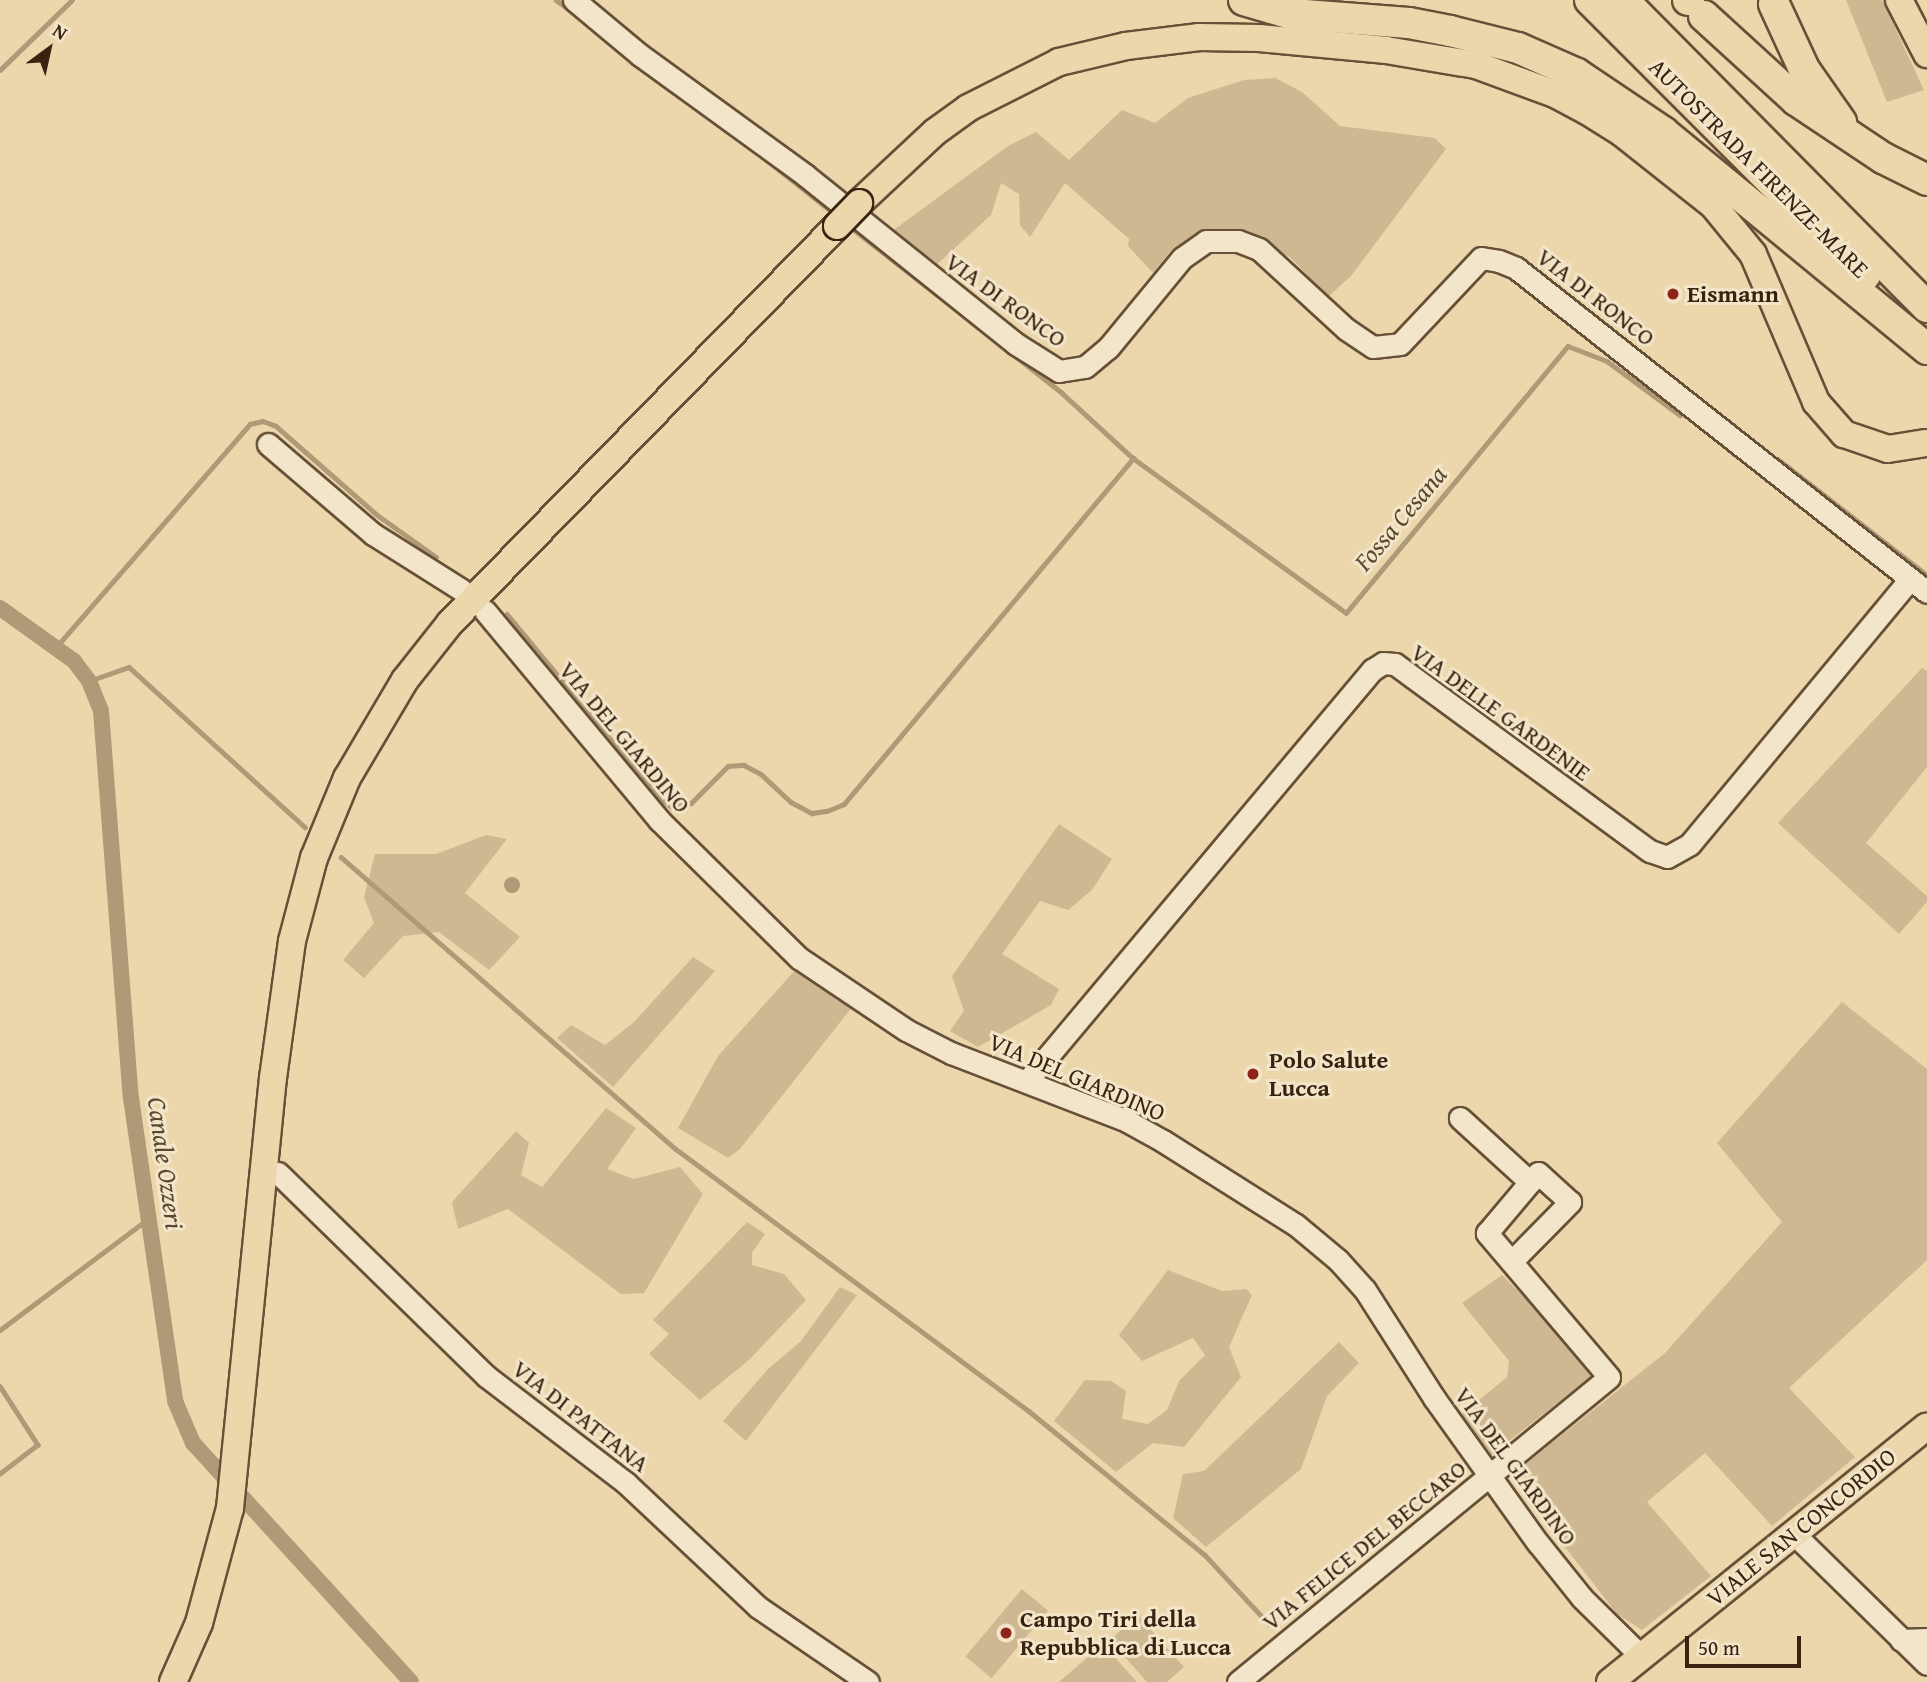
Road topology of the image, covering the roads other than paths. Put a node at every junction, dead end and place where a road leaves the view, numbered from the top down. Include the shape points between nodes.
1 (574, 0) edge
2 (1244, 0) edge
3 (1591, 0) edge
4 (1899, 0) edge
5 (1626, 2) edge
6 (1774, 4) dead end
7 (1694, 5) edge
8 (1927, 54) edge
9 (1854, 139) junction
10 (1927, 180) edge
11 (1927, 307) edge
12 (1927, 338) edge
13 (1927, 349) edge
14 (1927, 443) edge
15 (268, 444) dead end
16 (1918, 585) edge
17 (462, 590) dead end
18 (485, 611) dead end
19 (1027, 1081) junction
20 (1460, 1118) dead end
21 (278, 1173) dead end
22 (1531, 1182) junction
23 (1512, 1261) junction
24 (1927, 1426) edge
25 (1490, 1476) junction
26 (1793, 1533) junction
27 (1927, 1639) edge
28 (1901, 1640) junction
29 (1641, 1656) junction
30 (1927, 1664) edge
31 (173, 1682) edge
32 (868, 1682) edge
33 (1238, 1682) edge
34 (1610, 1682) edge

1 - 16 street, VIA DI RONCO via 640,55 805,175 1023,350 1059,371 1085,367 1108,348 1182,258 1206,241 1238,241 1259,249 1346,329 1373,347 1400,344 1480,258 1499,261 1516,268
2 - 13 highway via 1275,11 1409,23 1471,35 1529,52 1577,74 1663,132
3 - 12 highway, AUTOSTRADA FIRENZE-MARE
4 - 8 main road
5 - 11 highway, AUTOSTRADA FIRENZE-MARE
6 - 9 highway via 1804,69
7 - 9 highway via 1770,79
9 - 10 highway
14 - 31 main road, bridge via 1888,449 1844,434 1816,402 1753,254 1713,205 1587,111 1476,65 1386,50 1199,37 1126,46 1059,62 968,108 935,132 859,203 450,623 405,680 347,778 314,858 284,984 243,1399 219,1552 199,1623
15 - 17 street via 373,534
16 - 19 street, VIA DELLE GARDENIE via 1690,844 1667,857 1639,844 1395,664 1383,663 1372,670
18 - 19 street, VIA DEL GIARDINO via 659,820 799,958 917,1036 951,1054
19 - 25 street, VIA DEL GIARDINO via 1127,1121 1297,1225 1365,1290
20 - 22 street
21 - 32 street, VIA DI PATTANA via 486,1376 626,1483 758,1607
22 - 23 street via 1487,1233
22 - 23 street via 1538,1173 1570,1202
23 - 25 street via 1515,1271 1609,1377
24 - 26 main road, VIALE SAN CONCORDIO
25 - 29 street, VIA DEL GIARDINO via 1582,1598
25 - 33 street, VIA FELICE DEL BECCARO
26 - 28 street
26 - 29 main road, VIALE SAN CONCORDIO
27 - 28 street
28 - 30 street
29 - 34 main road, VIALE SAN CONCORDIO

